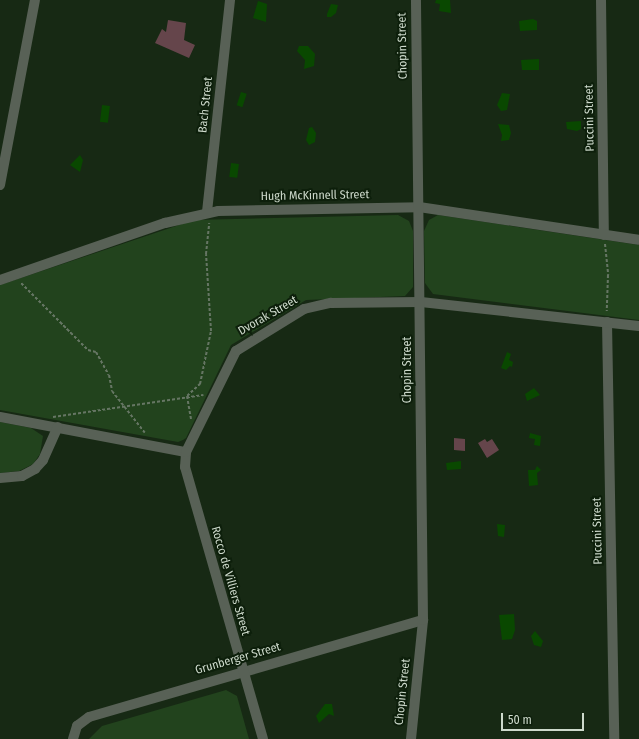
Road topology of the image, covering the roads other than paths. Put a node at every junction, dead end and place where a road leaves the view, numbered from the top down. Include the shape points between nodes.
1 (35, 0) edge
2 (230, 0) edge
3 (416, 0) edge
4 (601, 0) edge
5 (0, 185) edge
6 (418, 207) junction
7 (207, 212) junction
8 (604, 235) junction
9 (639, 240) edge
10 (0, 280) edge
11 (421, 302) junction
12 (607, 322) junction
13 (639, 326) edge
14 (0, 417) edge
15 (58, 427) junction
16 (186, 452) junction
17 (0, 478) edge
18 (423, 620) junction
19 (243, 672) junction
20 (73, 739) edge
21 (262, 739) edge
22 (411, 739) edge
23 (614, 739) edge

1 - 5 street
2 - 7 street, Bach Street
3 - 6 street, Chopin Street
4 - 8 street, Puccini Street
6 - 7 street, Hugh McKinnell Street
6 - 8 street, Hugh McKinnell Street
6 - 11 street, Chopin Street
7 - 10 street, Hugh McKinnell Street via 165,223
8 - 9 street, Hugh McKinnell Street
11 - 12 street, Dvorak Street
11 - 16 street, Dvorak Street via 331,303 304,309 236,351
11 - 18 street, Chopin Street
12 - 13 street, Dvorak Street
12 - 23 street, Puccini Street
14 - 15 street
15 - 16 street
15 - 17 street via 43,460 35,469 22,476
16 - 19 street, Rocco de Villiers Street via 187,478
18 - 19 street, Grunberger Street
18 - 22 street, Chopin Street
19 - 20 street, Grunberger Street via 89,717 77,726
19 - 21 street, Rocco de Villiers Street

